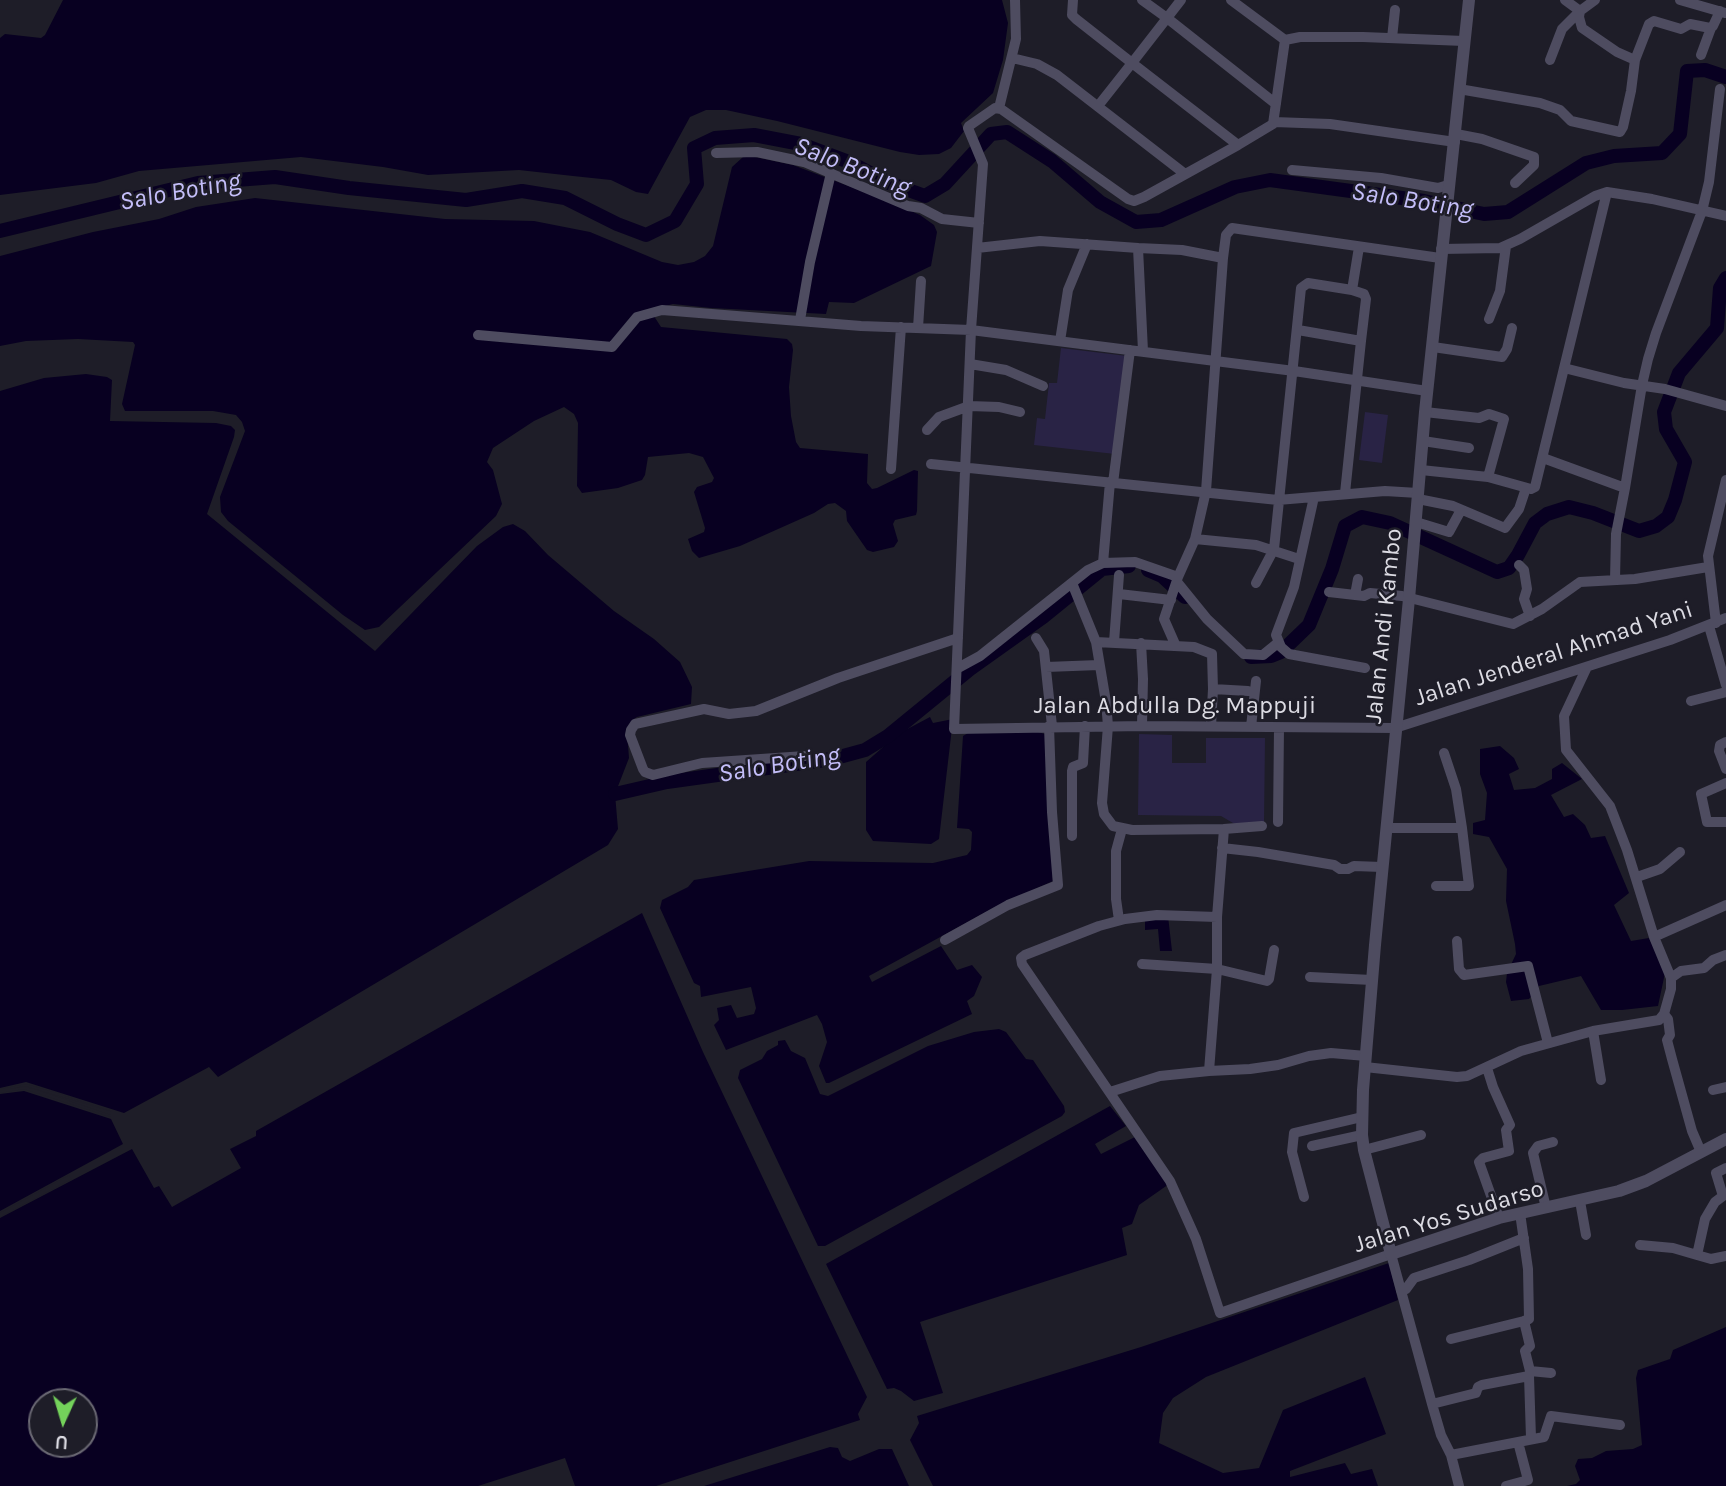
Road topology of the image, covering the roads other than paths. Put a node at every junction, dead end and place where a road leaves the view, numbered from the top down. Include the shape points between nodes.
1 (1015, 0) edge
2 (1073, 0) edge
3 (1142, 0) edge
4 (1181, 0) edge
5 (1231, 0) edge
6 (1469, 0) edge
7 (1565, 0) edge
8 (1595, 0) edge
9 (1680, 0) edge
10 (1395, 10) dead end
11 (1580, 11) junction
12 (1723, 12) edge
13 (1167, 18) junction
14 (1711, 28) junction
15 (1392, 38) junction
16 (1285, 40) junction
17 (1464, 41) junction
18 (1701, 55) dead end
19 (1012, 58) junction
20 (1550, 60) dead end
21 (1635, 60) junction
22 (1132, 63) junction
23 (1459, 89) junction
24 (1720, 89) dead end
25 (1276, 104) junction
26 (1098, 106) junction
27 (999, 108) junction
28 (1274, 122) junction
29 (1455, 138) junction
30 (1238, 145) junction
31 (716, 153) dead end
32 (1292, 170) dead end
33 (831, 173) junction
34 (1185, 174) junction
35 (1515, 183) dead end
36 (1448, 189) junction
37 (1607, 192) junction
38 (1702, 211) junction
39 (1726, 216) edge
40 (979, 223) junction
41 (1087, 244) junction
42 (1506, 246) junction
43 (1359, 247) junction
44 (977, 248) junction
45 (1138, 248) junction
46 (1441, 253) junction
47 (1223, 258) junction
48 (921, 281) dead end
49 (1352, 290) junction
50 (1489, 319) dead end
51 (800, 320) junction
52 (901, 327) junction
53 (918, 328) junction
54 (1512, 328) dead end
55 (971, 330) junction
56 (1298, 330) junction
57 (478, 335) dead end
58 (1060, 341) junction
59 (1361, 341) junction
60 (1433, 346) junction
61 (1130, 350) junction
62 (1143, 351) junction
63 (1214, 361) junction
64 (970, 364) junction
65 (1563, 368) junction
66 (1294, 371) junction
67 (1357, 380) junction
68 (1642, 385) junction
69 (1044, 386) dead end
70 (1427, 391) junction
71 (1726, 405) edge
72 (969, 406) junction
73 (1020, 412) dead end
74 (1425, 412) junction
75 (928, 430) dead end
76 (1423, 441) junction
77 (1469, 448) dead end
78 (1543, 458) junction
79 (931, 464) dead end
80 (965, 466) junction
81 (891, 470) dead end
82 (1420, 470) junction
83 (1488, 477) junction
84 (1726, 480) edge
85 (1111, 482) junction
86 (1526, 488) junction
87 (1625, 488) junction
88 (1206, 491) junction
89 (1345, 493) junction
90 (1418, 496) junction
91 (1314, 497) junction
92 (1278, 500) junction
93 (1461, 510) junction
94 (1415, 527) junction
95 (1195, 540) junction
96 (1274, 550) junction
97 (1299, 559) junction
98 (1103, 563) junction
99 (1519, 565) dead end
100 (1708, 567) junction
101 (1119, 575) dead end
102 (1358, 579) dead end
103 (1615, 580) junction
104 (1177, 581) junction
105 (1256, 583) dead end
106 (1074, 588) junction
107 (1329, 592) dead end
108 (1119, 594) junction
109 (1355, 595) junction
110 (1172, 598) junction
111 (1409, 599) junction
112 (1530, 616) junction
113 (1717, 622) edge
114 (958, 638) junction
115 (1036, 638) dead end
116 (1096, 642) junction
117 (1114, 642) junction
118 (1141, 643) junction
119 (1175, 644) junction
120 (1283, 648) junction
121 (1099, 665) junction
122 (1046, 667) junction
123 (1587, 667) junction
124 (1365, 668) dead end
125 (958, 670) junction
126 (1256, 681) dead end
127 (1726, 685) edge
128 (1213, 689) junction
129 (1248, 691) dead end
130 (1726, 692) edge
131 (1691, 701) dead end
132 (1051, 726) junction
133 (1085, 726) junction
134 (1108, 726) junction
135 (1142, 726) junction
136 (1211, 726) junction
137 (1251, 727) junction
138 (1279, 728) junction
139 (1395, 728) junction
140 (1726, 742) edge
141 (1444, 753) dead end
142 (805, 756) dead end
143 (1726, 769) edge
144 (1726, 783) edge
145 (1278, 822) dead end
146 (1726, 822) edge
147 (1262, 826) dead end
148 (1386, 828) junction
149 (1462, 828) junction
150 (1122, 829) junction
151 (1224, 829) junction
152 (1072, 836) dead end
153 (1222, 848) junction
154 (1680, 852) dead end
155 (1382, 867) junction
156 (1637, 877) junction
157 (1436, 886) dead end
158 (1726, 905) edge
159 (1217, 917) junction
160 (1119, 920) junction
161 (1654, 937) junction
162 (945, 940) dead end
163 (1457, 941) dead end
164 (1274, 950) dead end
165 (1726, 955) edge
166 (1142, 964) dead end
167 (1217, 969) junction
168 (1310, 977) dead end
169 (1671, 978) junction
170 (1372, 980) junction
171 (1664, 1014) junction
172 (1593, 1031) junction
173 (1548, 1043) junction
174 (1366, 1061) junction
175 (1487, 1068) junction
176 (1209, 1071) junction
177 (1601, 1080) dead end
178 (1726, 1087) edge
179 (1713, 1090) dead end
180 (1110, 1092) junction
181 (1362, 1117) junction
182 (1362, 1135) junction
183 (1420, 1135) dead end
184 (1726, 1139) edge
185 (1553, 1142) dead end
186 (1312, 1146) dead end
187 (1364, 1150) junction
188 (1701, 1152) junction
189 (1726, 1168) edge
190 (1304, 1196) dead end
191 (1580, 1201) junction
192 (1546, 1208) junction
193 (1520, 1213) junction
194 (1499, 1218) junction
195 (1586, 1235) dead end
196 (1524, 1238) junction
197 (1640, 1245) dead end
198 (1391, 1254) junction
199 (1697, 1255) junction
200 (1726, 1256) edge
201 (1401, 1291) junction
202 (1524, 1321) junction
203 (1451, 1339) dead end
204 (1530, 1373) junction
205 (1551, 1373) dead end
206 (1432, 1404) junction
207 (1620, 1425) dead end
208 (1531, 1438) junction
209 (1518, 1442) junction
210 (1451, 1455) junction
211 (1459, 1486) edge
212 (1506, 1486) edge

1 - 19 street
2 - 22 street via 1072,15
3 - 13 street
4 - 13 street
5 - 16 street
6 - 17 street, Jalan Andi Kambo
7 - 11 street
8 - 11 street
9 - 12 street
10 - 15 street
11 - 20 street via 1562,29
11 - 21 street via 1582,28
12 - 14 street
13 - 22 street
13 - 25 street
14 - 18 street
14 - 21 street via 1688,23 1679,29 1651,22
15 - 16 street
15 - 17 street
16 - 25 street
17 - 23 street, Jalan Andi Kambo
19 - 26 street via 1047,69
19 - 27 street
21 - 23 street via 1620,132 1574,122 1560,110 1540,103
22 - 26 street
22 - 30 street
23 - 29 street, Jalan Andi Kambo
24 - 38 street
25 - 28 street
26 - 34 street
27 - 34 street via 1128,199 1144,197
27 - 40 street via 968,128 983,160
28 - 29 street
28 - 30 street
29 - 35 street via 1482,139 1534,157 1534,166
29 - 36 street, Jalan Andi Kambo
30 - 34 street
31 - 33 street via 763,152
32 - 36 street
33 - 40 street via 942,219
33 - 51 street
36 - 46 street, Jalan Andi Kambo
37 - 38 street
37 - 42 street
37 - 65 street
38 - 39 street
38 - 68 street via 1656,333
40 - 44 street
41 - 44 street via 1025,241
41 - 45 street
41 - 58 street via 1068,290
42 - 46 street
42 - 50 street via 1500,291
43 - 46 street
43 - 47 street via 1232,228 1226,235
43 - 49 street
44 - 55 street
45 - 47 street
45 - 62 street
46 - 60 street, Jalan Andi Kambo
47 - 63 street
48 - 53 street
49 - 56 street via 1302,285
49 - 59 street via 1366,299
51 - 52 street
51 - 57 street via 662,310 637,317 612,347
52 - 53 street
52 - 81 street
53 - 55 street
54 - 60 street via 1502,357
55 - 58 street
55 - 64 street
56 - 59 street
56 - 66 street
58 - 61 street
59 - 67 street
60 - 70 street, Jalan Andi Kambo
61 - 62 street
61 - 85 street
62 - 63 street
63 - 66 street
63 - 88 street
64 - 69 street via 1006,370
64 - 72 street
65 - 68 street
65 - 78 street
66 - 67 street
66 - 92 street
67 - 70 street
67 - 89 street
68 - 71 street
68 - 87 street
70 - 74 street, Jalan Andi Kambo
72 - 73 street
72 - 75 street via 939,417
72 - 80 street
74 - 76 street, Jalan Andi Kambo
74 - 83 street via 1479,418 1489,414 1504,419
76 - 77 street
76 - 82 street, Jalan Andi Kambo
78 - 86 street via 1535,487
78 - 87 street
79 - 80 street
80 - 85 street
80 - 114 street
82 - 83 street
82 - 90 street, Jalan Andi Kambo
83 - 86 street
84 - 100 street
85 - 88 street
85 - 98 street
86 - 93 street via 1519,509 1505,528
87 - 103 street via 1616,534
88 - 92 street
88 - 95 street
89 - 90 street via 1385,491
89 - 91 street
90 - 93 street
90 - 94 street, Jalan Andi Kambo
91 - 92 street
91 - 97 street
92 - 96 street
93 - 94 street via 1449,532
94 - 111 street, Jalan Andi Kambo
95 - 96 street via 1240,542
95 - 104 street
96 - 97 street
96 - 105 street
97 - 120 street via 1276,635
98 - 104 street via 1135,562
98 - 106 street via 1087,570
99 - 112 street via 1524,570 1524,599
100 - 103 street
100 - 113 street
101 - 108 street
102 - 109 street
103 - 112 street via 1580,582
104 - 110 street
104 - 120 street via 1207,619 1244,654 1263,655
106 - 116 street
106 - 125 street
107 - 109 street
108 - 110 street
108 - 117 street
109 - 111 street
110 - 119 street via 1164,622
111 - 112 street via 1508,625
111 - 139 street, Jalan Andi Kambo
113 - 123 street, Jalan Jenderal Ahmad Yani
113 - 127 street
114 - 125 street
114 - 142 street via 756,710 729,714 704,709 635,724 630,735 649,774 702,763
115 - 122 street
116 - 117 street
116 - 121 street
117 - 118 street
118 - 119 street
118 - 135 street
119 - 128 street via 1212,654
120 - 124 street
121 - 122 street
121 - 134 street
122 - 132 street
123 - 139 street, Jalan Jenderal Ahmad Yani
123 - 156 street via 1564,716 1566,750 1610,806
125 - 132 street, Jalan Abdulla Dg. Mappuji via 954,729
126 - 137 street
128 - 129 street
128 - 136 street
130 - 131 street
132 - 133 street, Jalan Abdulla Dg. Mappuji
132 - 162 street via 1058,885 1008,905
133 - 134 street, Jalan Abdulla Dg. Mappuji
133 - 152 street via 1083,763 1072,771
134 - 135 street, Jalan Abdulla Dg. Mappuji
134 - 150 street via 1102,803 1108,821
135 - 136 street, Jalan Abdulla Dg. Mappuji
136 - 137 street, Jalan Abdulla Dg. Mappuji
137 - 138 street, Jalan Abdulla Dg. Mappuji
138 - 139 street, Jalan Abdulla Dg. Mappuji
138 - 145 street
139 - 148 street, Jalan Andi Kambo
140 - 143 street via 1719,751
141 - 149 street
144 - 146 street via 1701,794 1707,822
147 - 151 street
148 - 149 street
148 - 155 street, Jalan Andi Kambo
149 - 157 street via 1469,886
150 - 151 street
150 - 160 street via 1116,851
151 - 153 street
153 - 155 street via 1340,869
153 - 159 street
154 - 156 street via 1660,869
155 - 170 street, Jalan Andi Kambo
156 - 161 street
158 - 161 street
159 - 160 street via 1157,915
159 - 167 street
160 - 180 street via 1021,958
161 - 169 street
163 - 173 street via 1462,974 1528,966
164 - 167 street via 1267,981
165 - 169 street via 1704,968 1681,971
166 - 167 street
167 - 176 street
168 - 170 street
169 - 171 street
170 - 174 street, Jalan Andi Kambo
171 - 172 street via 1658,1020
171 - 188 street via 1672,1059
172 - 173 street
172 - 177 street
173 - 175 street via 1511,1054
174 - 175 street via 1457,1077
174 - 176 street via 1331,1053 1278,1065
174 - 181 street, Jalan Andi Kambo
175 - 194 street via 1510,1125 1506,1129 1509,1151 1479,1162
176 - 180 street via 1160,1076
178 - 179 street
180 - 198 street, Jalan Yos Sudarso via 1170,1181 1220,1313
181 - 182 street, Jalan Andi Kambo
181 - 190 street via 1294,1133 1292,1152
182 - 186 street
182 - 187 street, Jalan Andi Kambo
183 - 187 street
184 - 188 street, Jalan Yos Sudarso
185 - 192 street via 1538,1146 1534,1153
187 - 198 street, Jalan Andi Kambo
188 - 191 street, Jalan Yos Sudarso via 1635,1185
189 - 199 street via 1717,1173 1723,1196 1705,1219
191 - 192 street, Jalan Yos Sudarso
191 - 195 street
192 - 193 street, Jalan Yos Sudarso
193 - 194 street, Jalan Yos Sudarso
193 - 196 street
194 - 198 street, Jalan Yos Sudarso
196 - 201 street via 1414,1278
196 - 202 street via 1529,1319
197 - 199 street
198 - 201 street
199 - 200 street
201 - 206 street
202 - 203 street
202 - 204 street
204 - 205 street
204 - 206 street
204 - 208 street
206 - 210 street
207 - 208 street via 1551,1416 1545,1435
208 - 209 street
209 - 210 street
209 - 212 street via 1528,1480
210 - 211 street

